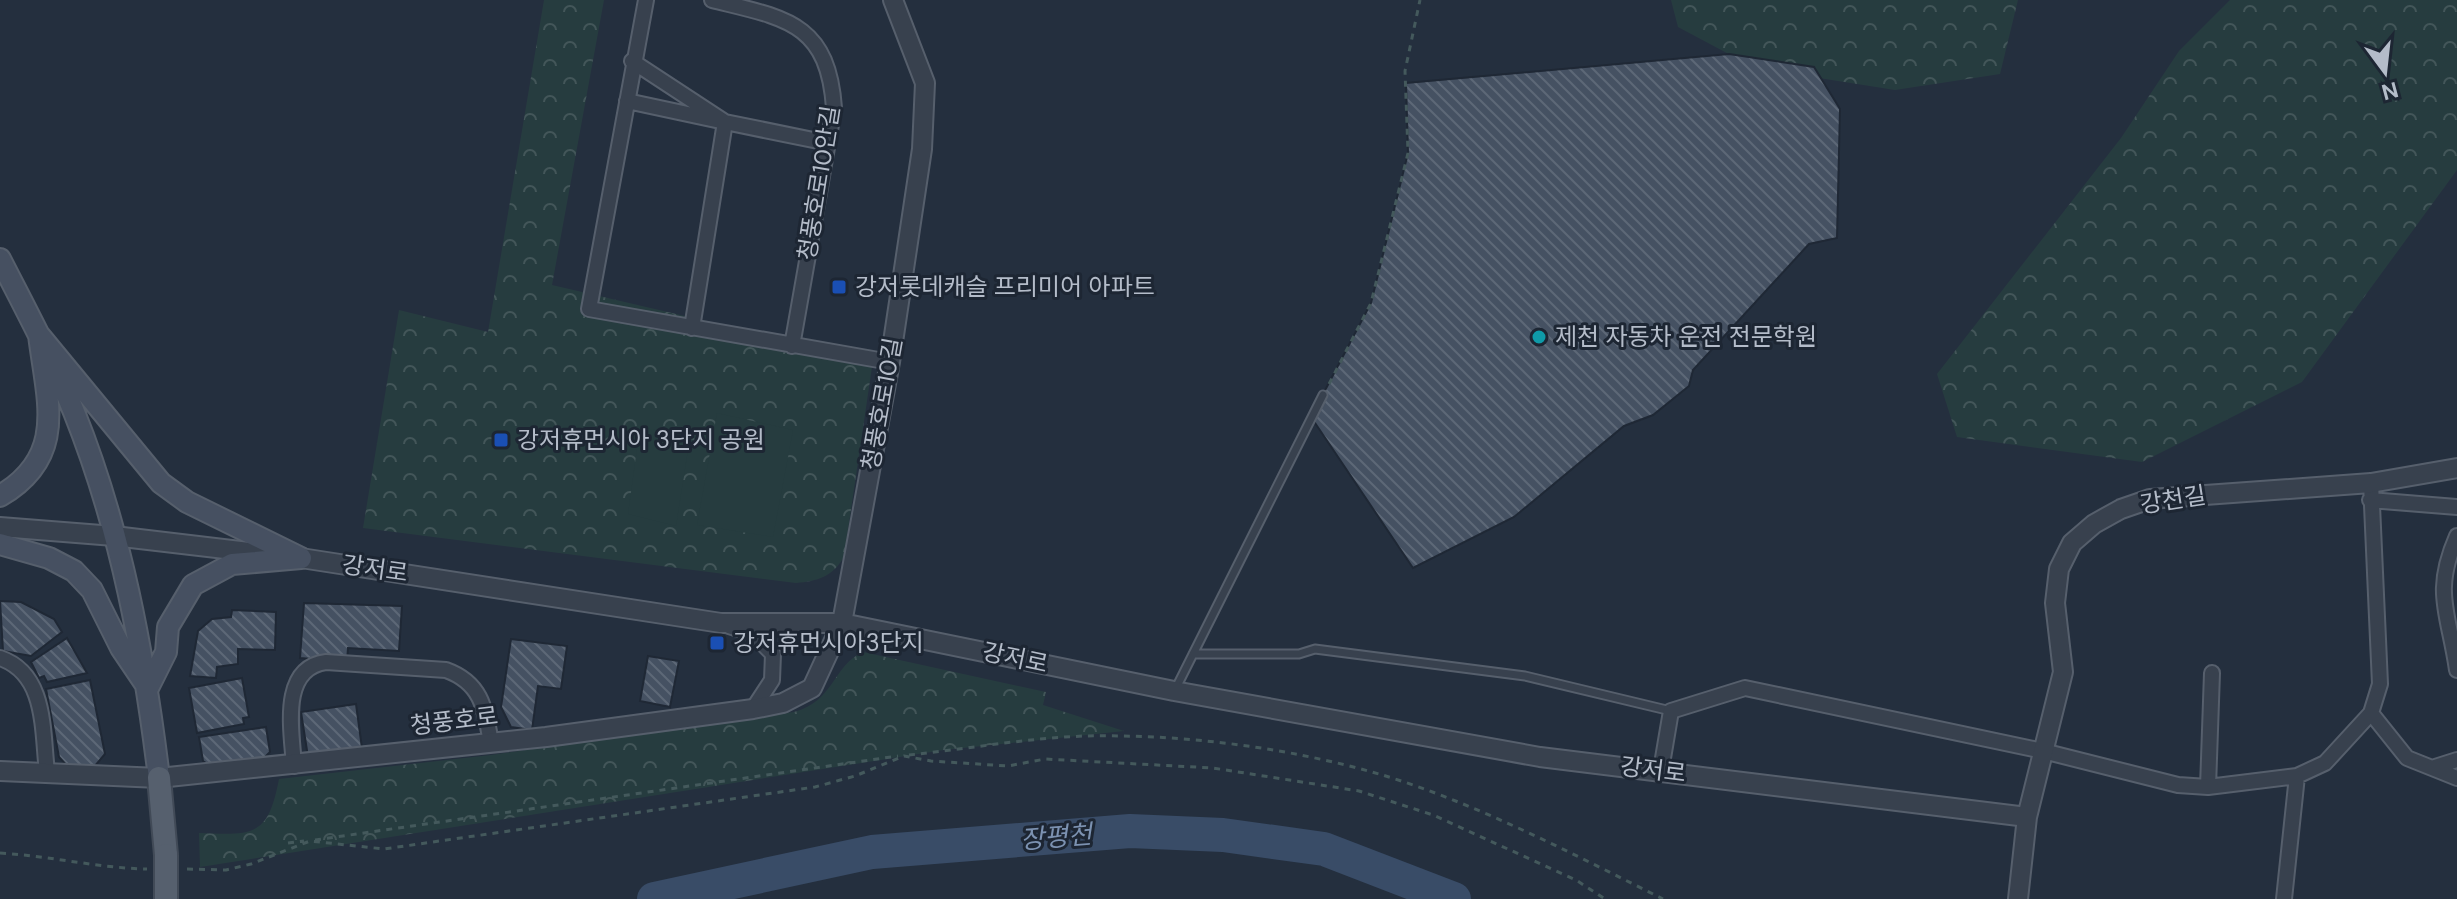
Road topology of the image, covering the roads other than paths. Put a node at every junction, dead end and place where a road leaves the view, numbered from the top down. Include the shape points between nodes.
1 (646, 0) edge
2 (712, 0) edge
3 (893, 0) edge
4 (632, 61) junction
5 (627, 101) junction
6 (725, 122) junction
7 (828, 143) junction
8 (0, 259) edge
9 (692, 328) junction
10 (39, 335) junction
11 (792, 346) junction
12 (890, 362) junction
13 (1323, 395) road end
14 (2457, 468) edge
15 (2371, 492) junction
16 (0, 496) edge
17 (2457, 507) edge
18 (0, 527) edge
19 (114, 536) junction
20 (2457, 536) edge
21 (0, 544) edge
22 (301, 558) junction
23 (721, 623) junction
24 (842, 623) junction
25 (1193, 654) junction
26 (0, 658) edge
27 (2457, 670) edge
28 (2212, 673) dead end
29 (148, 688) junction
30 (1174, 691) junction
31 (753, 709) junction
32 (1671, 711) junction
33 (2371, 713) junction
34 (491, 743) junction
35 (2043, 751) junction
36 (2457, 760) edge
37 (294, 766) junction
38 (2435, 767) junction
39 (1661, 770) junction
40 (0, 771) edge
41 (47, 772) junction
42 (2297, 776) junction
43 (159, 778) junction
44 (2457, 778) edge
45 (2208, 787) junction
46 (2027, 817) junction
47 (166, 899) edge
48 (2018, 899) edge
49 (2284, 899) edge

1 - 4 street
2 - 7 street, 청풍호로10안길 via 780,16 814,39 832,79
3 - 12 street, 청풍호로10길 via 925,83 922,149
4 - 5 street
4 - 6 street
5 - 6 street
5 - 9 street via 589,309
6 - 7 street
6 - 9 street
7 - 11 street, 청풍호로10안길
8 - 10 main road
9 - 11 street
10 - 16 main road via 50,429 42,457
10 - 19 main road via 75,414
10 - 22 main road via 161,483 187,502
11 - 12 street
12 - 24 street, 청풍호로10길
13 - 25 lane
14 - 15 street, 강천길
15 - 17 street
15 - 33 street via 2380,684
15 - 35 street, 강천길 via 2150,499 2094,524 2072,543 2054,588 2063,672
18 - 19 street, 강저로
19 - 22 street, 강저로
19 - 29 main road
20 - 27 street via 2441,594
21 - 29 main road via 74,571 92,590
22 - 23 street, 강저로
22 - 29 main road via 232,564 193,585 168,627 166,652
23 - 24 street, 강저로
23 - 31 street via 753,634 773,654 772,680
24 - 30 street, 강저로
24 - 31 street, 청풍호로 via 812,688 800,697
25 - 30 lane
25 - 32 lane via 1299,654 1315,649 1525,676
26 - 41 street via 18,667 35,686
28 - 45 street
29 - 43 main road
30 - 39 street, 강저로 via 1540,757
31 - 34 street, 청풍호로
32 - 35 street via 1745,688
32 - 39 street
33 - 38 street via 2407,758
33 - 42 street via 2325,763
34 - 37 street, 청풍호로
34 - 37 street via 476,688 461,676 446,670 317,663 296,681 291,713
35 - 45 street via 2178,785
35 - 46 street, 강천길
36 - 38 street
37 - 43 street, 청풍호로
38 - 44 street
39 - 46 street, 강저로
40 - 41 street, 청풍호로
41 - 43 street, 청풍호로
42 - 45 street
42 - 49 street
43 - 47 main road, bridge via 172,862
46 - 48 street, 강천길

